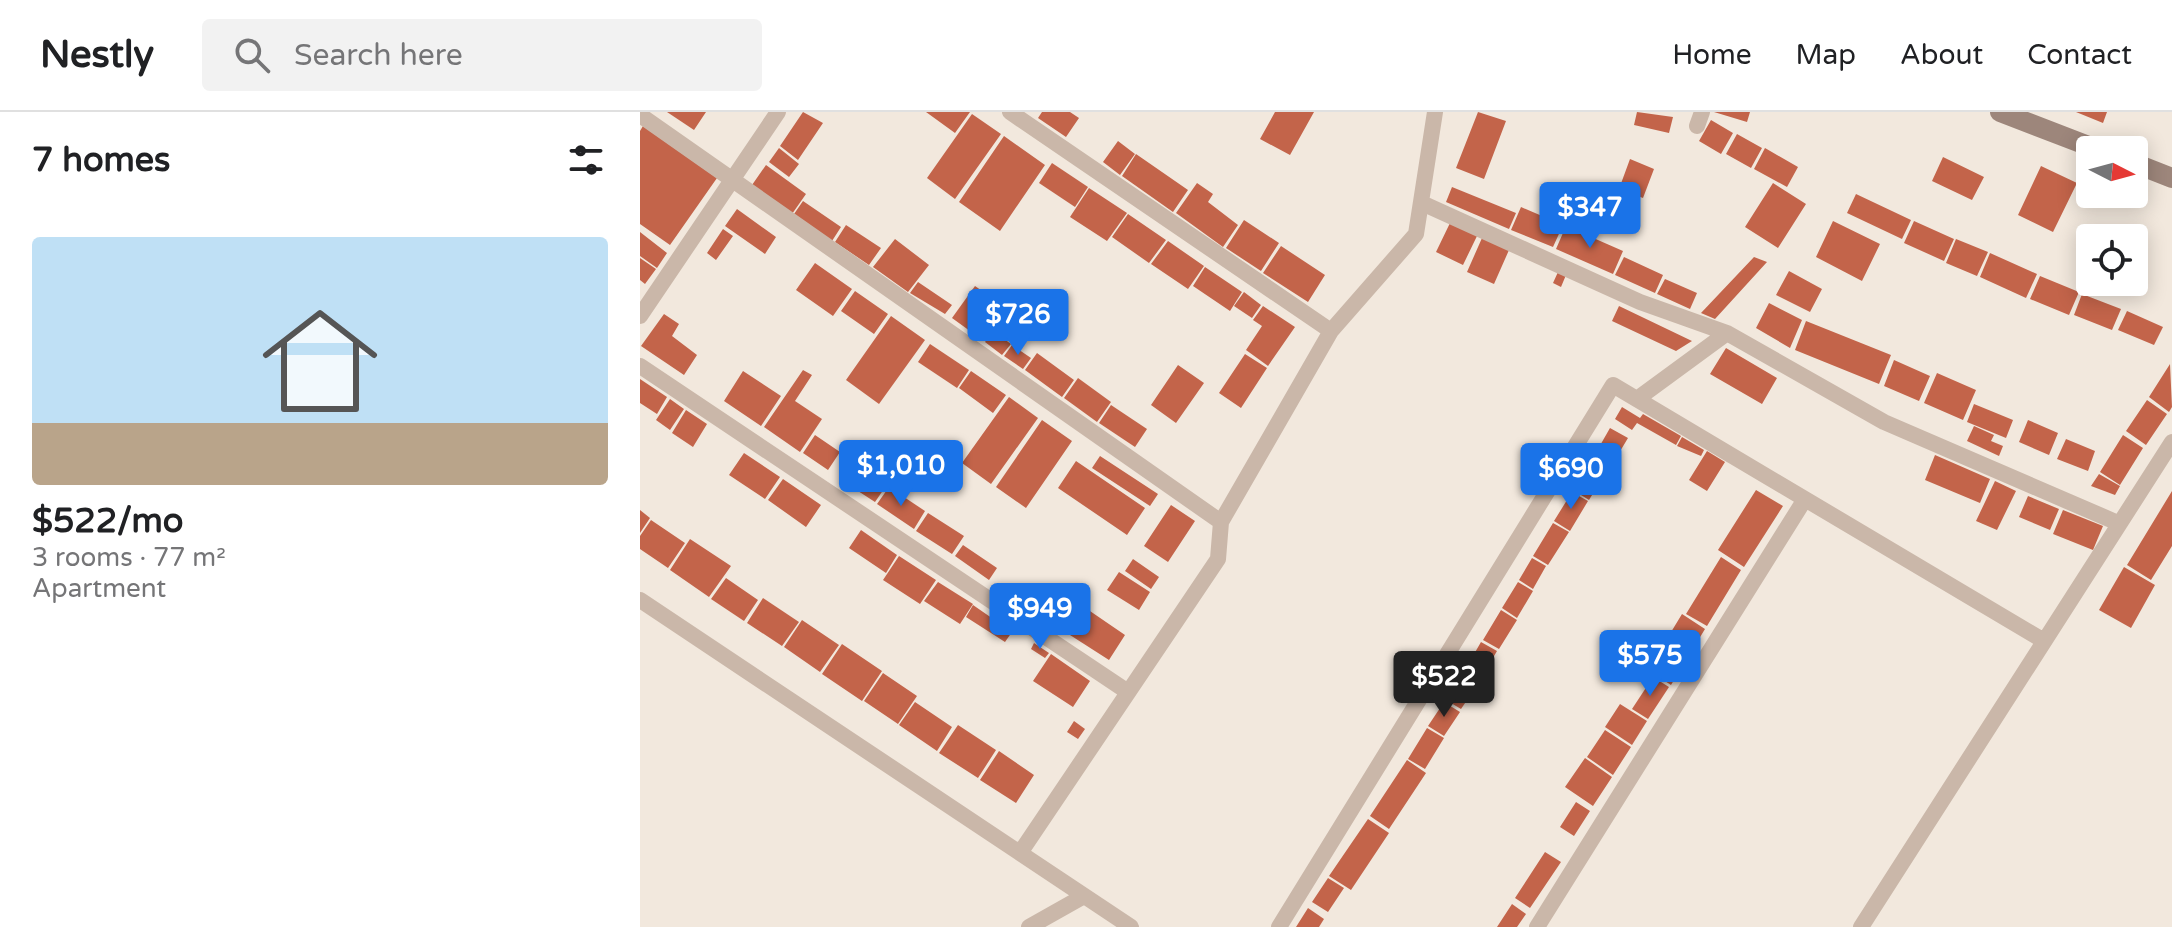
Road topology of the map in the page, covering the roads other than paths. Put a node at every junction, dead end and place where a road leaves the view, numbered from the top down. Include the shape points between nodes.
1 (778, 112) edge
2 (1010, 112) edge
3 (1435, 112) edge
4 (2000, 112) edge
5 (640, 115) edge
6 (2076, 141) edge
7 (2148, 169) edge
8 (2172, 178) edge
9 (732, 181) junction
10 (1424, 204) junction
11 (640, 316) edge
12 (1331, 331) junction
13 (1727, 333) junction
14 (640, 366) edge
15 (1637, 399) junction
16 (2172, 442) edge
17 (1805, 499) junction
18 (1221, 522) junction
19 (2118, 523) junction
20 (640, 600) edge
21 (2044, 641) junction
22 (1128, 692) junction
23 (1020, 853) junction
24 (1084, 896) junction
25 (1029, 927) edge
26 (1131, 927) edge
27 (1279, 927) edge
28 (1537, 927) edge
29 (1861, 927) edge

1 - 9 street
2 - 12 street
3 - 10 street
4 - 6 main road
5 - 9 street
7 - 8 main road
9 - 11 street
9 - 18 street
10 - 12 street via 1416,234
10 - 13 street via 1640,302
12 - 18 street
13 - 15 street
13 - 19 street via 1884,422
14 - 22 street
15 - 17 street
15 - 27 street via 1613,385
16 - 19 street
17 - 21 street
17 - 28 street
18 - 22 street via 1218,559
19 - 21 street
20 - 23 street
21 - 29 street
22 - 23 street
23 - 24 street
24 - 25 street
24 - 26 street

